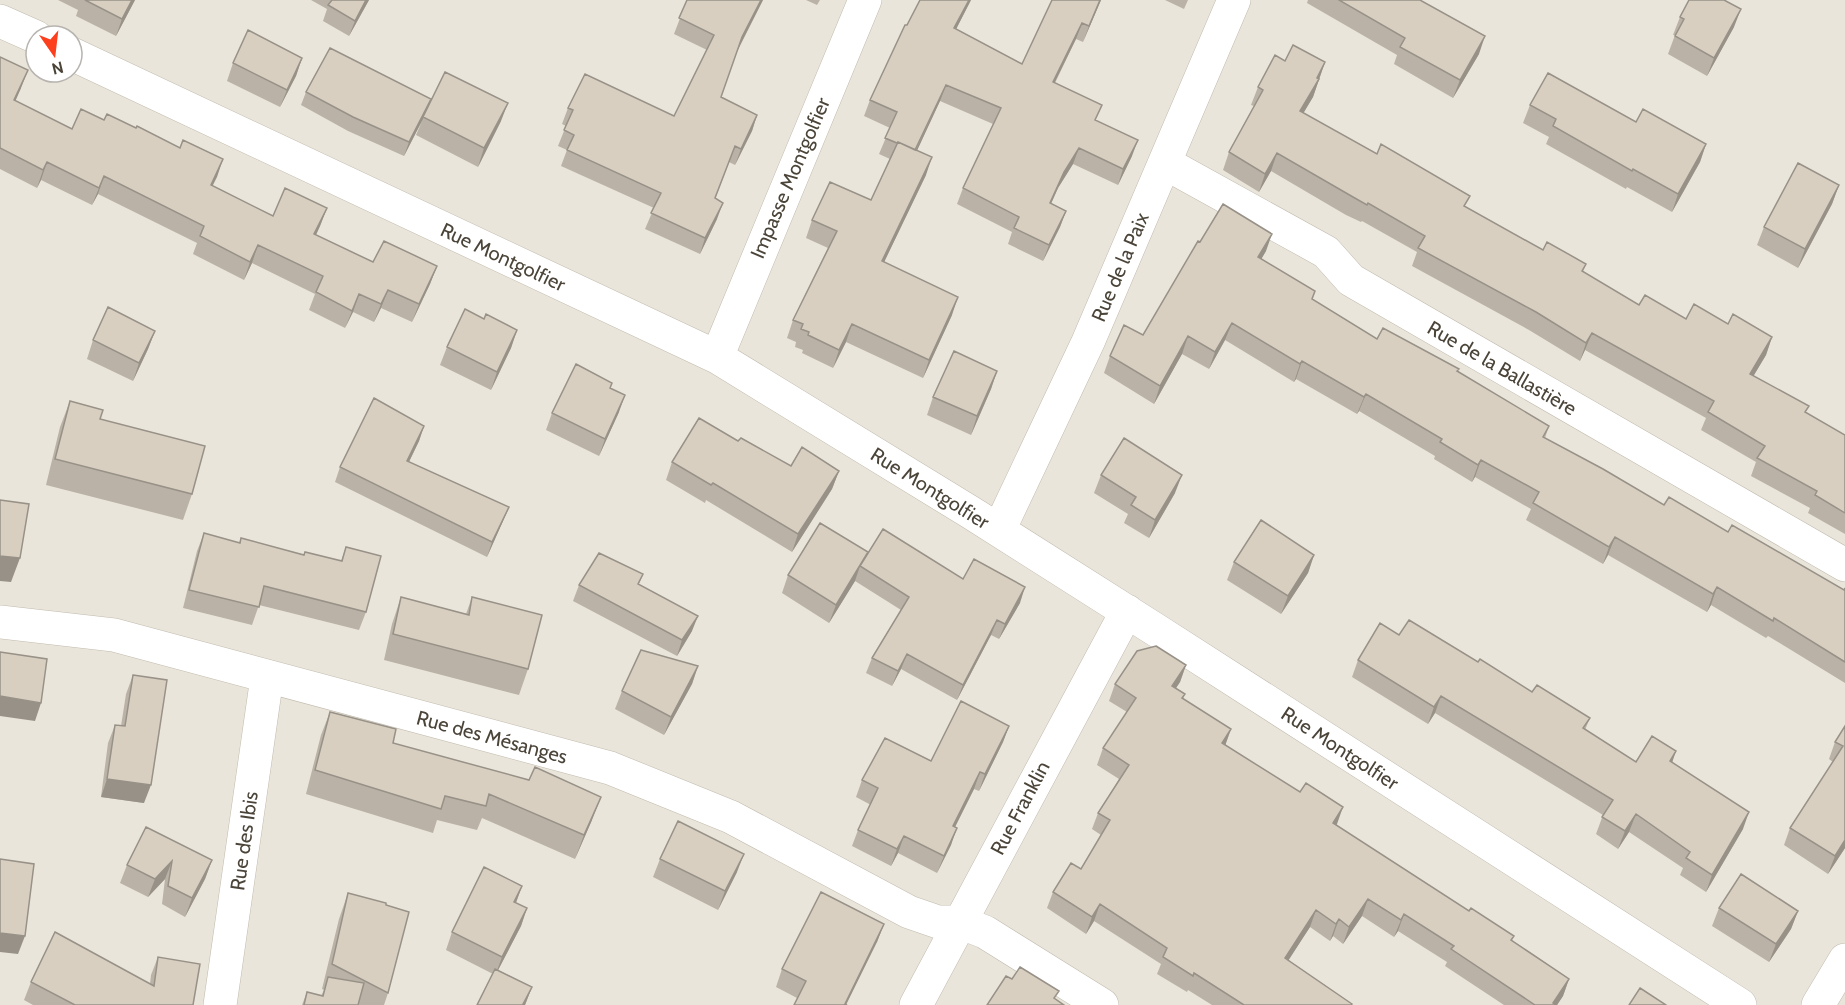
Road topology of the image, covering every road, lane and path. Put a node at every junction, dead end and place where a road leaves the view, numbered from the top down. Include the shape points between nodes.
1 (865, 0) edge
2 (1234, 0) edge
3 (0, 21) edge
4 (24, 32) edge
5 (84, 60) edge
6 (1165, 163) junction
7 (717, 357) junction
8 (999, 530) junction
9 (1845, 565) edge
10 (1126, 611) junction
11 (0, 622) edge
12 (267, 677) junction
13 (959, 922) junction
14 (1845, 960) edge
15 (220, 1005) edge
16 (916, 1005) edge
17 (1102, 1005) edge
18 (1740, 1005) edge
19 (1818, 1005) edge

1 - 7 street, Impasse Montgolfier
2 - 6 street, Rue de la Paix
3 - 4 street
5 - 7 street, Rue Montgolfier
6 - 8 street, Rue de la Paix via 1088,342
6 - 9 street, Rue de la Ballastière via 1326,252 1351,280
7 - 8 street, Rue Montgolfier
8 - 10 street, Rue Montgolfier
10 - 13 street, Rue Franklin
10 - 18 street, Rue Montgolfier
11 - 12 street, Rue des Mésanges via 114,634
12 - 13 street, Rue des Mésanges via 610,768 731,817 909,912 938,922
12 - 15 street, Rue des Ibis
13 - 16 street, Rue Franklin
13 - 17 street, Rue des Mésanges via 985,932
14 - 19 street

